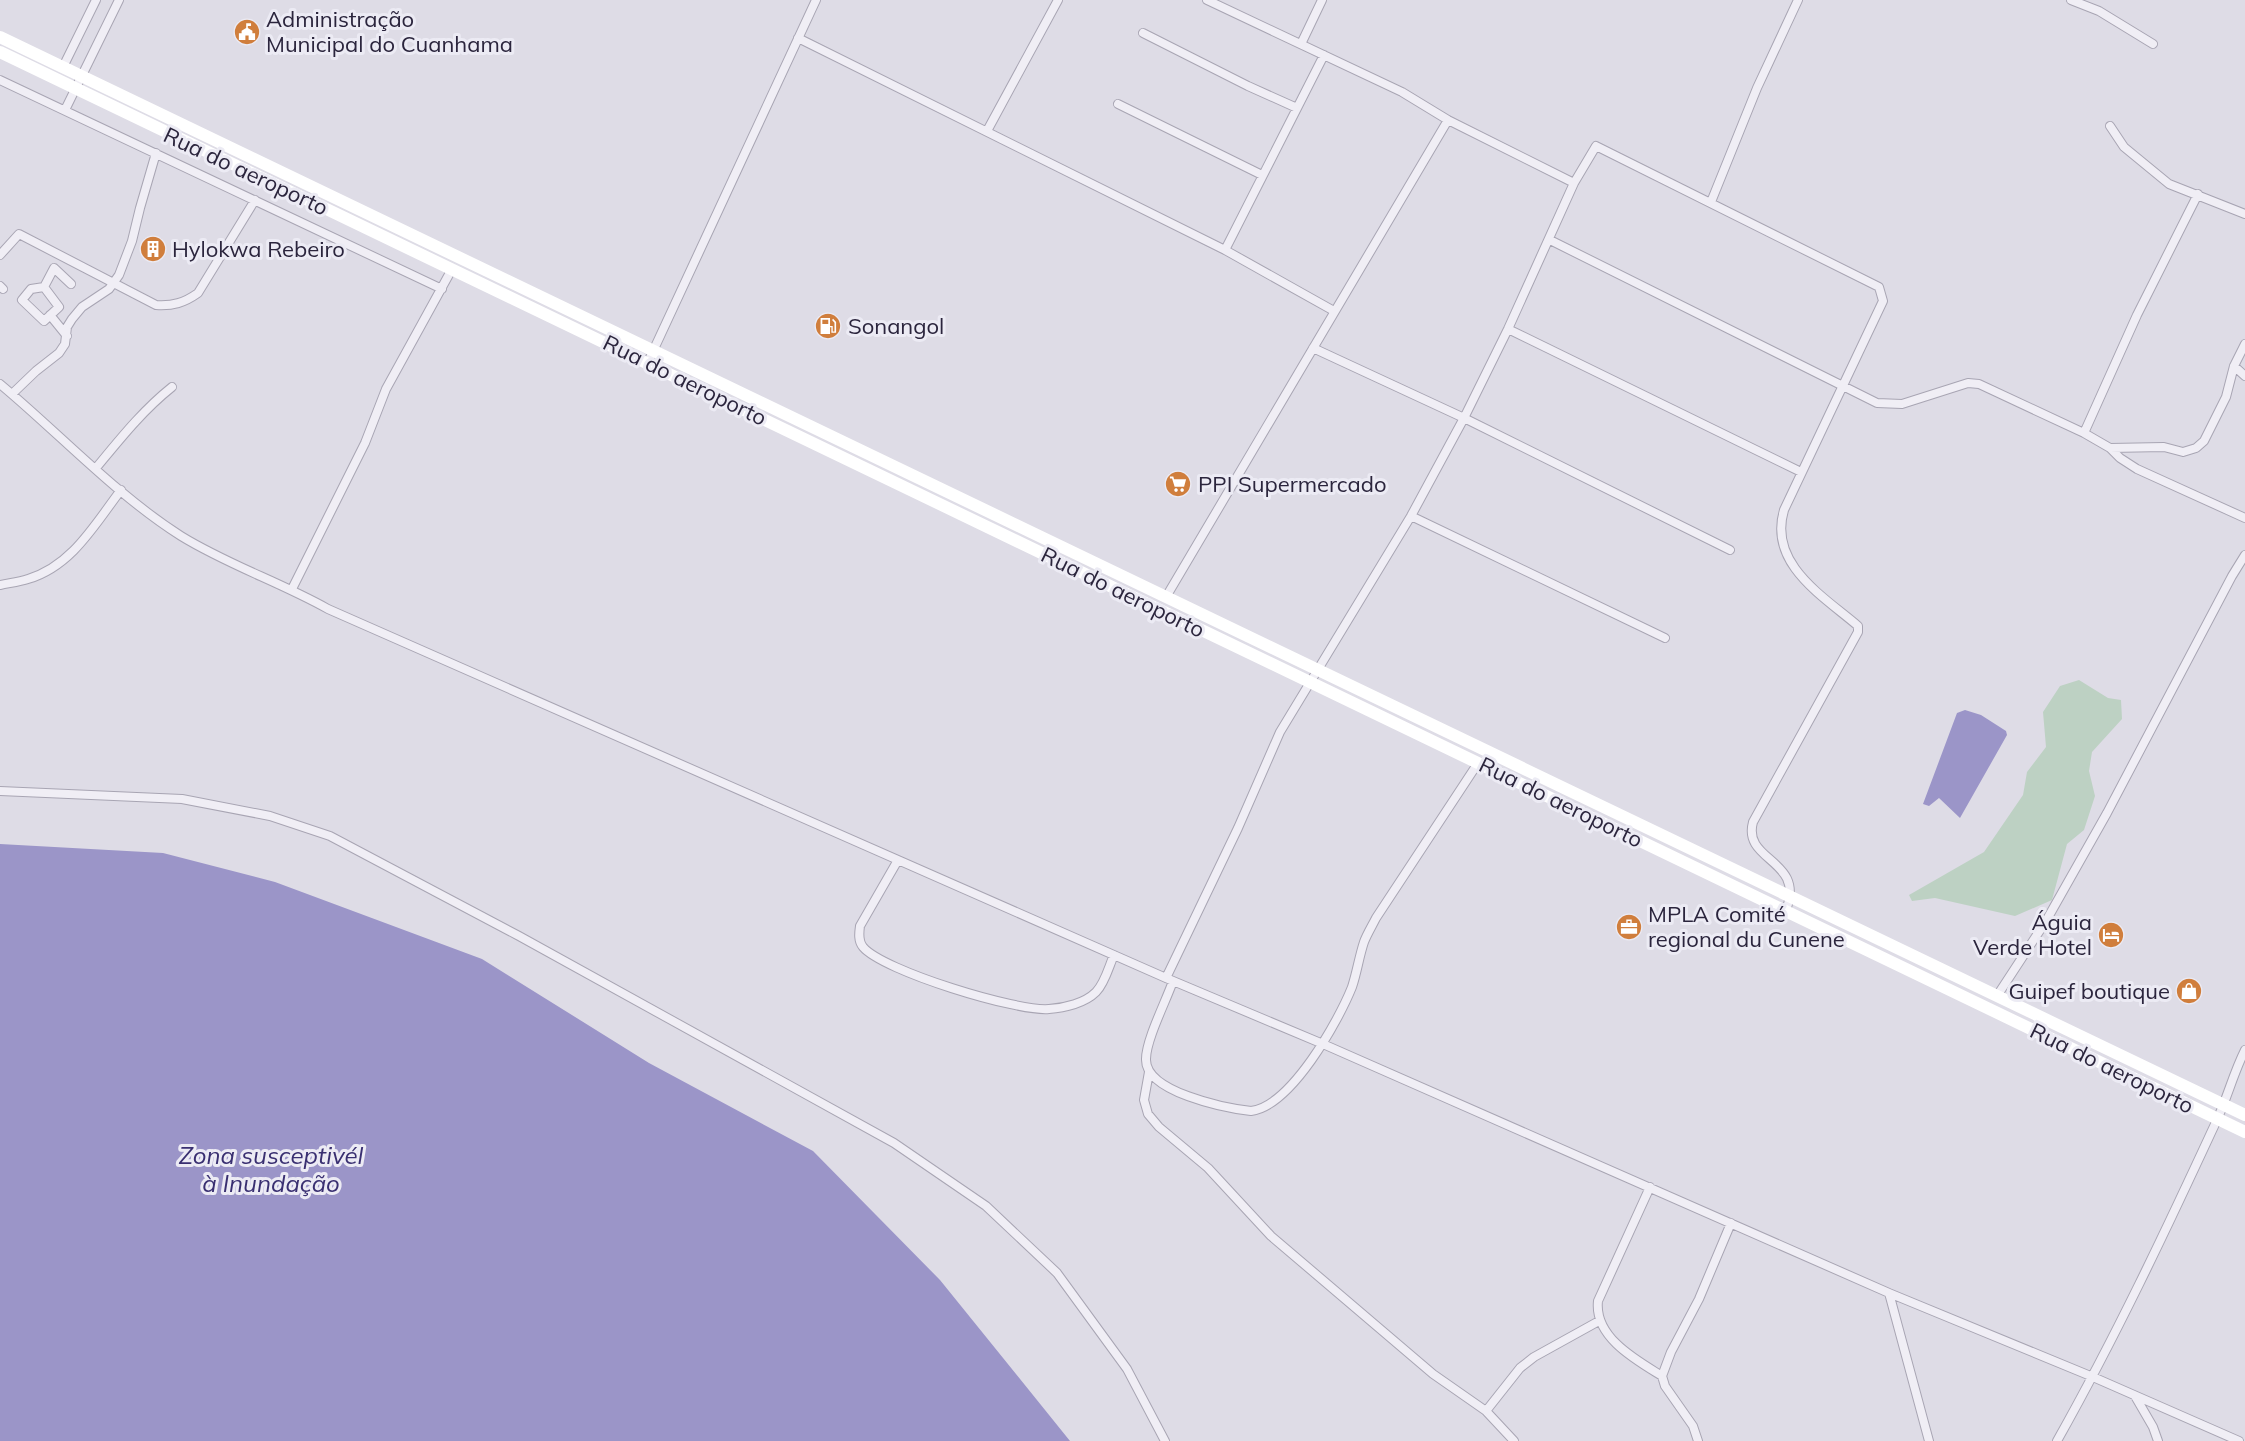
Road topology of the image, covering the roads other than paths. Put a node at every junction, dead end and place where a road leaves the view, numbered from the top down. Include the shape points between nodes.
1 (96, 0) edge
2 (119, 0) edge
3 (816, 0) edge
4 (1058, 0) edge
5 (1207, 0) edge
6 (1322, 0) edge
7 (1798, 0) edge
8 (2071, 0) edge
9 (1143, 33) dead end
10 (0, 37) edge
11 (798, 38) junction
12 (1301, 44) junction
13 (2153, 44) dead end
14 (0, 52) edge
15 (1324, 55) junction
16 (63, 67) junction
17 (82, 76) junction
18 (0, 80) edge
19 (76, 89) junction
20 (1118, 104) dead end
21 (1297, 108) junction
22 (65, 111) junction
23 (1448, 120) junction
24 (2110, 126) dead end
25 (987, 131) junction
26 (156, 153) junction
27 (1262, 175) junction
28 (1574, 183) junction
29 (2198, 194) junction
30 (255, 200) junction
31 (1711, 202) junction
32 (2245, 214) edge
33 (1550, 240) junction
34 (1226, 250) junction
35 (0, 255) edge
36 (452, 268) junction
37 (71, 284) dead end
38 (113, 284) junction
39 (44, 287) junction
40 (442, 289) junction
41 (1334, 311) junction
42 (50, 315) junction
43 (1508, 329) junction
44 (67, 336) junction
45 (2245, 344) edge
46 (1313, 348) junction
47 (650, 356) junction
48 (2234, 366) junction
49 (2245, 376) edge
50 (0, 384) edge
51 (172, 387) dead end
52 (1842, 387) junction
53 (12, 394) junction
54 (1464, 418) junction
55 (2084, 433) junction
56 (2110, 448) junction
57 (96, 468) junction
58 (1802, 472) junction
59 (121, 490) junction
60 (1411, 516) junction
61 (2245, 519) edge
62 (1730, 550) dead end
63 (2245, 555) edge
64 (0, 585) edge
65 (292, 589) junction
66 (1166, 597) junction
67 (1665, 638) dead end
68 (1318, 671) junction
69 (1311, 683) junction
70 (1478, 763) junction
71 (0, 791) edge
72 (897, 860) junction
73 (1791, 897) junction
74 (1786, 910) junction
75 (1114, 955) junction
76 (1170, 980) junction
77 (1996, 996) junction
78 (1323, 1044) junction
79 (2245, 1050) edge
80 (1149, 1072) junction
81 (2223, 1105) junction
82 (2245, 1116) edge
83 (2218, 1119) junction
84 (2245, 1132) edge
85 (1650, 1187) junction
86 (1731, 1222) junction
87 (1889, 1293) junction
88 (1599, 1321) junction
89 (1662, 1376) junction
90 (2093, 1377) junction
91 (2134, 1395) junction
92 (1486, 1411) junction
93 (1165, 1441) edge
94 (1514, 1441) edge
95 (1698, 1441) edge
96 (1929, 1441) edge
97 (2057, 1441) edge
98 (2158, 1441) edge
99 (2239, 1441) edge

1 - 16 street
2 - 17 street
3 - 11 street
4 - 25 street
5 - 12 street
6 - 12 street
7 - 31 street
8 - 13 street via 2099,11
9 - 21 street
10 - 16 main road, Rua do aeroporto
11 - 25 street
11 - 47 street
12 - 15 street
14 - 19 main road, Rua do aeroporto
15 - 21 street
15 - 23 street via 1402,92
16 - 17 main road, Rua do aeroporto
17 - 19 street
17 - 47 main road, Rua do aeroporto
18 - 22 street
19 - 22 street
19 - 36 main road, Rua do aeroporto
20 - 27 street
21 - 27 street
22 - 26 street
23 - 28 street
23 - 41 street
24 - 29 street via 2124,147 2169,183
25 - 34 street
26 - 30 street
26 - 38 street via 127,258
27 - 34 street
28 - 31 street via 1596,146
28 - 33 street
29 - 32 street
29 - 55 street
30 - 38 street via 198,293 185,302 156,305
30 - 40 street
31 - 52 street via 1879,287 1883,301
33 - 43 street
33 - 52 street
34 - 41 street
35 - 38 street via 20,234
36 - 40 street
36 - 47 main road, Rua do aeroporto
37 - 39 street via 54,268
38 - 44 street via 82,307 67,327
39 - 42 street via 59,307
39 - 42 street via 31,289 22,300 44,321
40 - 65 street via 386,389 365,443
41 - 46 street
42 - 44 street
43 - 54 street
43 - 58 street
44 - 53 street via 59,353
45 - 48 street
46 - 54 street
46 - 66 street
47 - 66 main road, Rua do aeroporto
47 - 69 main road, Rua do aeroporto
48 - 49 street
48 - 56 street via 2226,397 2204,441 2196,448 2183,452 2164,447
50 - 53 street
51 - 57 street via 131,425
52 - 55 street via 1877,403 1902,404 1968,383 1979,384
52 - 58 street
53 - 57 street
54 - 60 street
54 - 62 street
55 - 56 street
56 - 61 street via 2137,469
57 - 59 street
58 - 73 street via 1784,510 1781,540 1806,584 1858,626 1858,632 1750,831 1758,849 1783,870
59 - 64 street via 71,555 29,579
59 - 65 street via 181,535 246,571
60 - 67 street
60 - 68 street
63 - 77 street via 2107,813 2046,921
65 - 72 street via 328,609
66 - 68 main road, Rua do aeroporto
68 - 69 street
68 - 73 main road, Rua do aeroporto
69 - 70 main road, Rua do aeroporto
69 - 76 street via 1274,746
70 - 74 main road, Rua do aeroporto
70 - 78 street via 1376,918 1364,941 1350,990
71 - 93 street via 182,799 270,816 330,836 823,1103 894,1143 986,1206 1057,1273 1127,1369
72 - 75 street
72 - 75 street via 860,926 859,936 861,946 870,953 915,975 1007,1005 1048,1010 1074,1004 1097,992
73 - 74 street
73 - 77 main road, Rua do aeroporto
74 - 83 main road, Rua do aeroporto
75 - 76 street
76 - 78 street
76 - 80 street via 1147,1048 1145,1061
77 - 81 main road, Rua do aeroporto
78 - 80 street via 1286,1090 1259,1110 1200,1100 1163,1085
78 - 85 street
79 - 81 street
80 - 92 street via 1144,1100 1159,1127 1208,1168 1271,1236 1433,1374
81 - 82 main road, Rua do aeroporto
81 - 83 street
83 - 84 main road, Rua do aeroporto
83 - 90 street
85 - 86 street
85 - 88 street via 1598,1301
86 - 87 street
86 - 89 street
87 - 90 street
87 - 96 street
88 - 89 street via 1630,1356
88 - 92 street via 1520,1368
89 - 95 street
90 - 91 street
90 - 97 street
91 - 98 street
91 - 99 street
92 - 94 street

